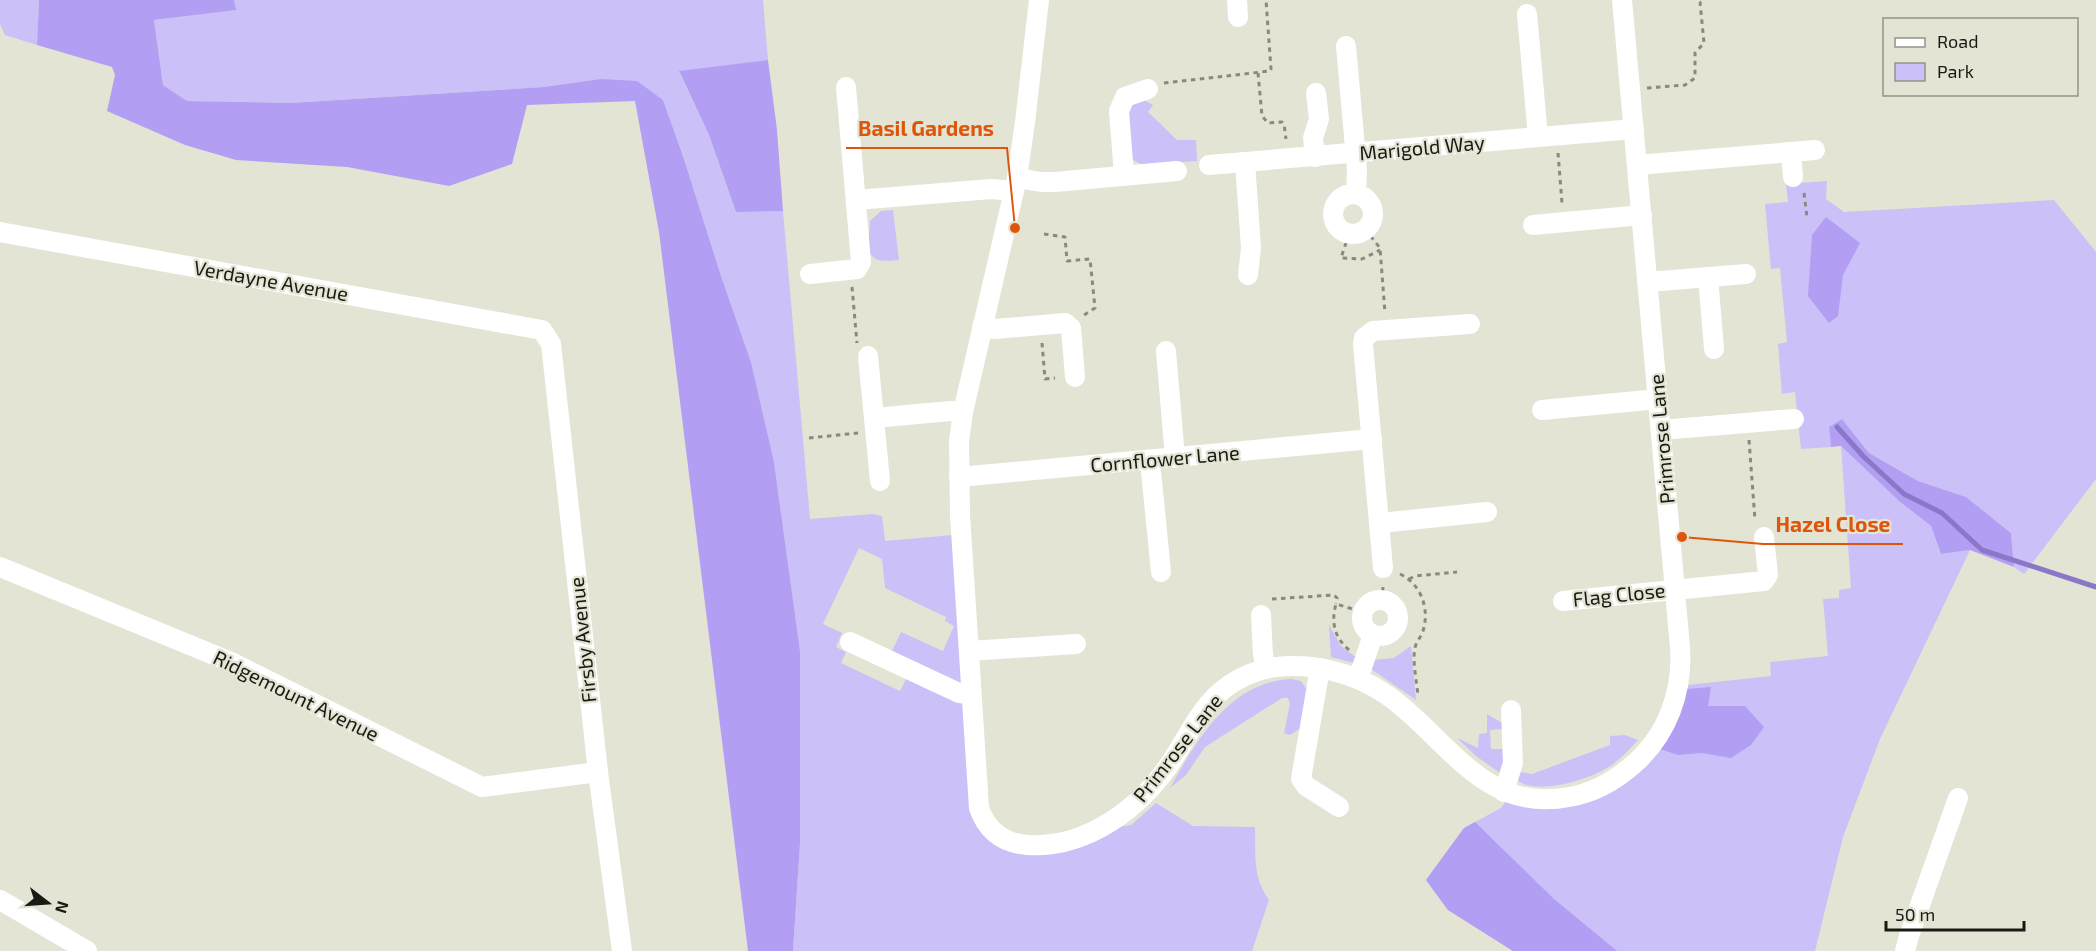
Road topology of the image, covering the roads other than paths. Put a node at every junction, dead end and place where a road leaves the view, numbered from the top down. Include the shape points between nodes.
1 (1039, 0) edge
2 (1622, 0) edge
3 (1527, 14) dead end
4 (1346, 46) dead end
5 (846, 87) dead end
6 (1148, 88) road end
7 (1317, 93) dead end
8 (1634, 129) junction
9 (1547, 137) junction
10 (1815, 150) dead end
11 (1356, 153) junction
12 (1791, 153) junction
13 (1315, 157) junction
14 (1245, 162) junction
15 (1209, 165) dead end
16 (1637, 165) junction
17 (1177, 171) dead end
18 (1124, 176) junction
19 (1793, 177) road end
20 (1016, 185) junction
21 (1356, 194) junction
22 (856, 200) junction
23 (1642, 215) junction
24 (1533, 225) dead end
25 (0, 232) edge
26 (810, 274) dead end
27 (1248, 274) dead end
28 (1746, 274) dead end
29 (1708, 277) junction
30 (1648, 282) junction
31 (1470, 324) dead end
32 (982, 327) junction
33 (542, 330) joint
34 (1714, 349) dead end
35 (1166, 351) dead end
36 (868, 356) road end
37 (1075, 377) road end
38 (1658, 399) junction
39 (1542, 410) dead end
40 (963, 412) junction
41 (1794, 419) dead end
42 (875, 425) junction
43 (1661, 430) junction
44 (1372, 439) junction
45 (1175, 458) junction
46 (1150, 461) junction
47 (959, 477) junction
48 (880, 481) dead end
49 (1487, 512) dead end
50 (1380, 523) junction
51 (1764, 537) road end
52 (0, 567) edge
53 (1389, 570) road end
54 (1161, 572) dead end
55 (1675, 590) junction
56 (1563, 601) dead end
57 (1261, 615) road end
58 (1373, 635) junction
59 (850, 642) dead end
60 (1076, 644) dead end
61 (969, 651) junction
62 (1320, 668) junction
63 (1266, 669) junction
64 (1358, 679) junction
65 (971, 695) junction
66 (1511, 710) dead end
67 (598, 772) junction
68 (1504, 792) junction
69 (1958, 798) dead end
70 (1339, 807) dead end
71 (0, 900) edge
72 (87, 951) edge
73 (622, 951) edge
74 (1905, 951) edge

1 - 20 street, Primrose Lane
2 - 8 street, Primrose Lane
3 - 9 street
4 - 11 street
5 - 22 street
6 - 18 street via 1125,97 1119,111
7 - 13 street
8 - 9 street, Marigold Way
8 - 16 street, Primrose Lane
9 - 11 street, Marigold Way
10 - 12 street
11 - 13 street, Marigold Way
11 - 21 street
12 - 16 street
12 - 19 street
13 - 14 street, Marigold Way
14 - 15 street, Marigold Way
14 - 27 street via 1251,248
16 - 23 street, Primrose Lane
17 - 18 street
18 - 20 street
20 - 22 street
20 - 32 street, Primrose Lane
21 - 21 street via 1343,196 1335,205 1339,229 1357,231 1371,221 1368,201
22 - 26 street via 861,262 857,269
23 - 24 street
23 - 30 street, Primrose Lane
25 - 33 street, Verdayne Avenue
28 - 29 street
29 - 30 street
29 - 34 street
30 - 38 street, Primrose Lane
31 - 44 street via 1366,335 1363,344
32 - 37 street via 1068,325
32 - 40 street, Primrose Lane
33 - 67 street, Firsby Avenue via 551,344
35 - 45 street
36 - 42 street
38 - 39 street
38 - 43 street, Primrose Lane
40 - 42 street
40 - 47 street, Primrose Lane
41 - 43 street
42 - 48 street
43 - 55 street, Primrose Lane
44 - 45 street, Cornflower Lane
44 - 50 street
45 - 46 street, Cornflower Lane
46 - 47 street, Cornflower Lane
46 - 54 street
47 - 61 street, Primrose Lane
49 - 50 street
50 - 53 street
51 - 55 street, Flag Close via 1764,581
52 - 67 street, Ridgemount Avenue via 231,662 482,787
55 - 56 street, Flag Close
55 - 68 street, Primrose Lane via 1680,684 1667,720 1645,753 1628,770 1589,792 1538,800
57 - 63 street
58 - 58 street via 1390,633 1396,624 1396,612 1390,603 1369,603 1363,612 1362,624
58 - 64 street
59 - 65 street
60 - 61 street
61 - 65 street, Primrose Lane
62 - 63 street, Primrose Lane
62 - 64 street, Primrose Lane
62 - 70 street via 1301,779 1305,786
63 - 65 street, Primrose Lane via 1219,693 1162,774 1123,814 1091,832 1043,844 1005,840 995,834 981,814
64 - 68 street, Primrose Lane via 1386,694 1465,765
66 - 68 street via 1513,763
67 - 73 street, Firsby Avenue
69 - 74 street
71 - 72 street

